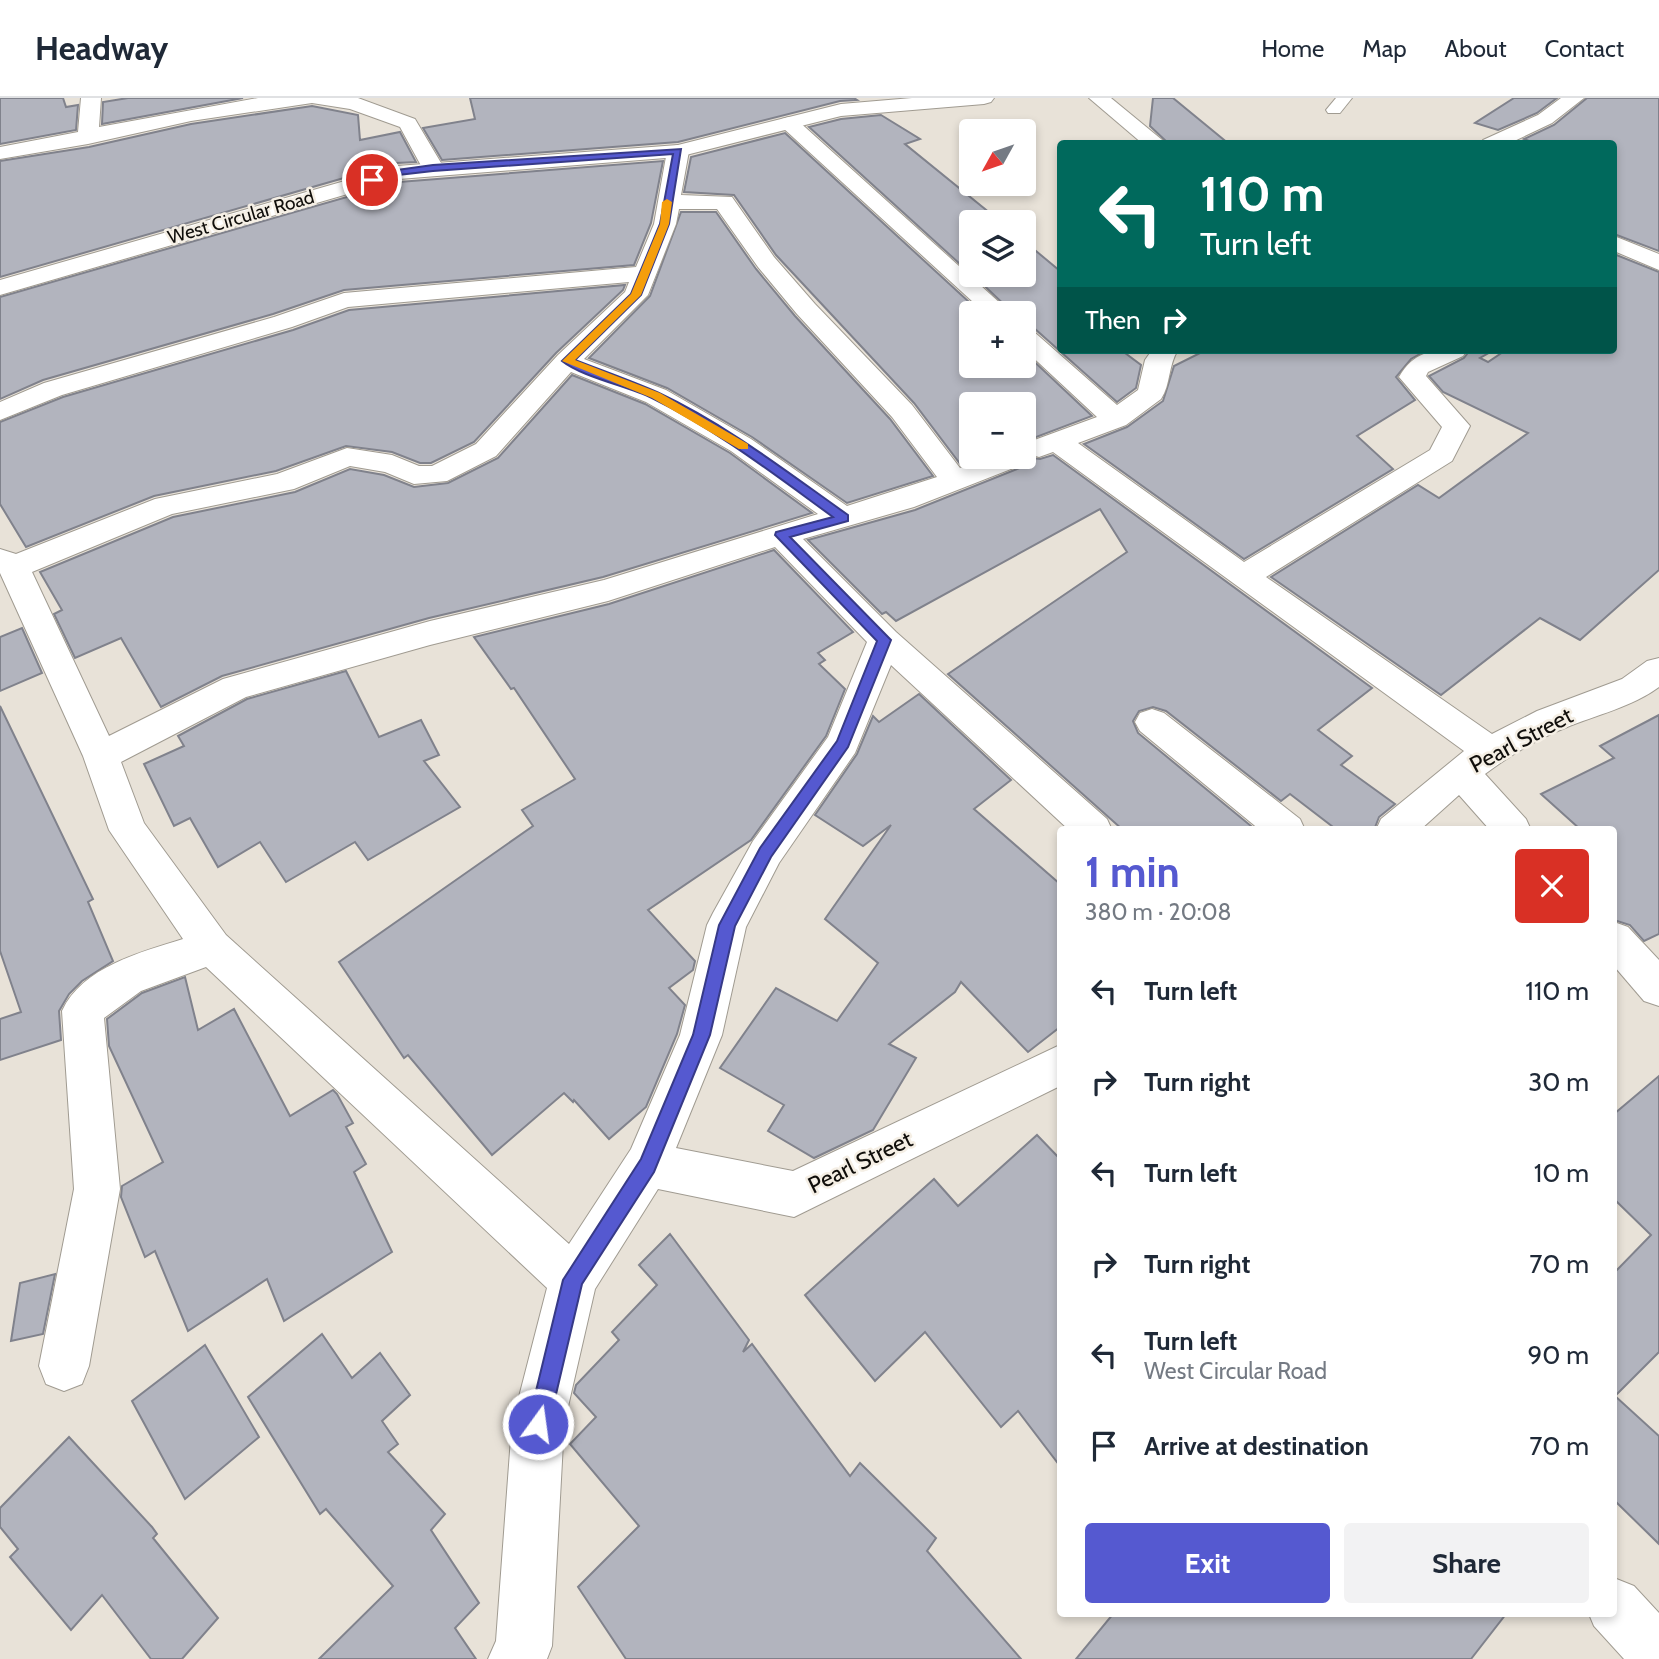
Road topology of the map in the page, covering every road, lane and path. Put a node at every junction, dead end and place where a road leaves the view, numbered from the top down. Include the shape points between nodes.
1 (91, 98) edge
2 (307, 98) edge
3 (317, 98) edge
4 (968, 98) edge
5 (984, 98) edge
6 (1099, 98) edge
7 (1574, 98) edge
8 (789, 124) junction
9 (88, 138) junction
10 (1152, 140) edge
11 (1498, 140) edge
12 (678, 151) junction
13 (0, 153) edge
14 (433, 168) junction
15 (667, 202) junction
16 (1617, 244) edge
17 (1659, 262) edge
18 (646, 273) junction
19 (0, 288) edge
20 (986, 301) edge
21 (1036, 347) edge
22 (1162, 354) edge
23 (1446, 354) edge
24 (567, 361) junction
25 (0, 412) edge
26 (1116, 419) junction
27 (1056, 441) junction
28 (1036, 449) edge
29 (986, 469) edge
30 (955, 481) junction
31 (844, 518) junction
32 (781, 535) junction
33 (7, 563) edge
34 (1243, 577) junction
35 (884, 640) junction
36 (1651, 687) edge
37 (1152, 722) dead end
38 (1490, 751) junction
39 (101, 756) junction
40 (1461, 772) junction
41 (1090, 826) edge
42 (1282, 826) edge
43 (1399, 826) edge
44 (1509, 826) edge
45 (1617, 942) edge
46 (212, 947) junction
47 (1659, 988) edge
48 (1057, 1066) edge
49 (647, 1165) junction
50 (573, 1280) junction
51 (64, 1366) dead end
52 (1617, 1609) edge
53 (526, 1655) edge
54 (1659, 1655) edge

1 - 9 street
2 - 9 street via 184,116
3 - 14 street via 354,103 408,123
4 - 5 street, West Circular Road
4 - 8 street, West Circular Road via 841,110
6 - 10 street
7 - 11 street
8 - 12 street, West Circular Road
8 - 20 street
9 - 13 street
12 - 14 street, West Circular Road
12 - 15 street
14 - 19 street, West Circular Road via 397,173
15 - 18 street
15 - 30 street via 724,202 766,262 902,411
16 - 17 street
18 - 24 street via 636,295
18 - 25 street via 344,300 53,389
21 - 26 street
22 - 26 street via 1151,393
23 - 34 street via 1418,367 1412,377 1456,426 1441,455
24 - 31 street via 656,396 699,420
24 - 33 street via 486,450 437,475 414,475 392,464 347,457 284,482 165,506
26 - 27 street
27 - 28 street
27 - 34 street
29 - 30 street
30 - 31 street
31 - 32 street
32 - 35 street
32 - 39 street via 608,590 430,633 234,688
33 - 39 street
34 - 38 street
35 - 41 street
35 - 49 street via 843,743 766,852 727,925 701,1035
36 - 38 street, Pearl Street via 1549,720
37 - 42 street
38 - 40 street, Pearl Street
39 - 46 street via 128,830
40 - 43 street, Pearl Street
40 - 44 street
45 - 47 street
46 - 50 street
46 - 51 street via 121,979 83,1011 97,1189
48 - 49 street, Pearl Street via 794,1194
49 - 50 street
50 - 53 street via 538,1424
52 - 54 street

